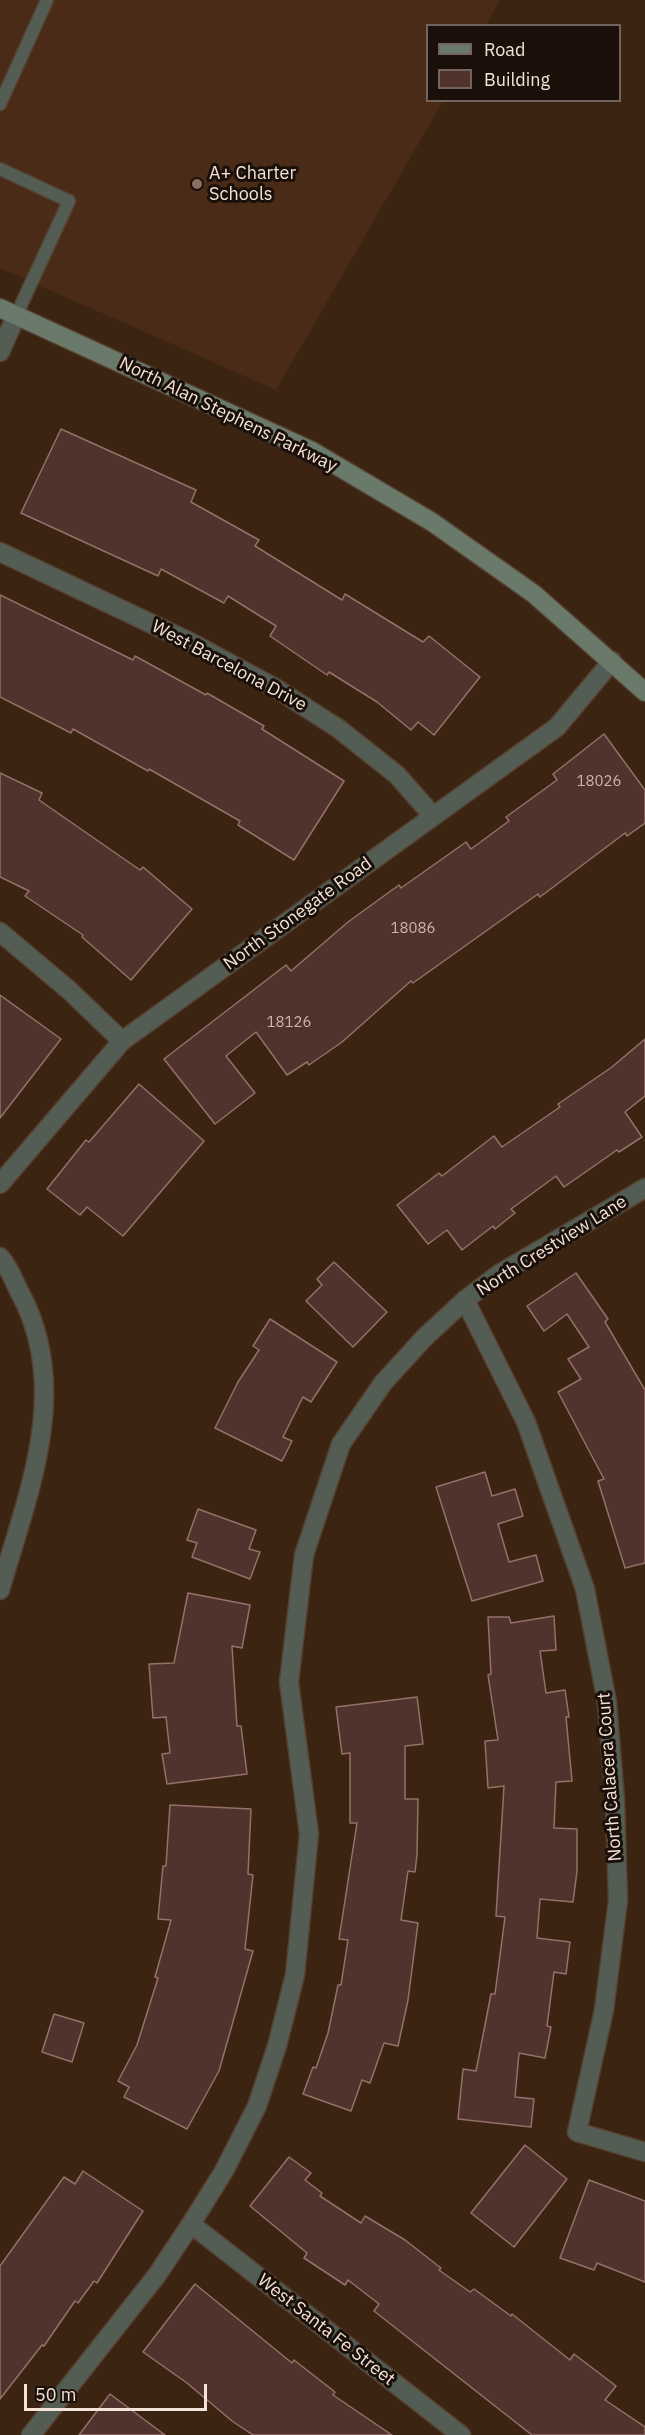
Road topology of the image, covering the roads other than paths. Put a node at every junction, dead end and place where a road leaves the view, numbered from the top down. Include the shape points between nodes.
1 (47, 0) edge
2 (0, 104) edge
3 (0, 169) edge
4 (8, 312) edge
5 (0, 352) edge
6 (0, 552) edge
7 (612, 661) junction
8 (645, 692) edge
9 (433, 816) junction
10 (0, 932) edge
11 (122, 1041) junction
12 (0, 1184) edge
13 (645, 1188) edge
14 (0, 1257) edge
15 (465, 1300) junction
16 (1, 1586) edge
17 (645, 2152) edge
18 (191, 2224) junction
19 (31, 2435) edge
20 (461, 2435) edge

1 - 2 lane
3 - 4 lane via 69,201
4 - 5 street
4 - 7 street, North Alan Stephens Parkway via 312,451 432,522 534,594
6 - 9 street, West Barcelona Drive via 190,642 278,689 339,729 397,775
7 - 8 street, North Alan Stephens Parkway
7 - 9 street, North Stonegate Road via 557,727
9 - 11 street, North Stonegate Road
10 - 11 street
11 - 12 street, North Stonegate Road
13 - 15 street, North Crestview Lane via 499,1274
14 - 16 street via 27,1305 44,1362 45,1416
15 - 17 street, North Calacera Court via 526,1422 585,1589 607,1702 618,1900 604,2010 577,2132
15 - 18 street, North Crestview Lane via 383,1383 341,1444 304,1555 289,1682 309,1834 295,1975 257,2106
18 - 19 street, North Crestview Lane via 157,2275
18 - 20 street, West Santa Fe Street

